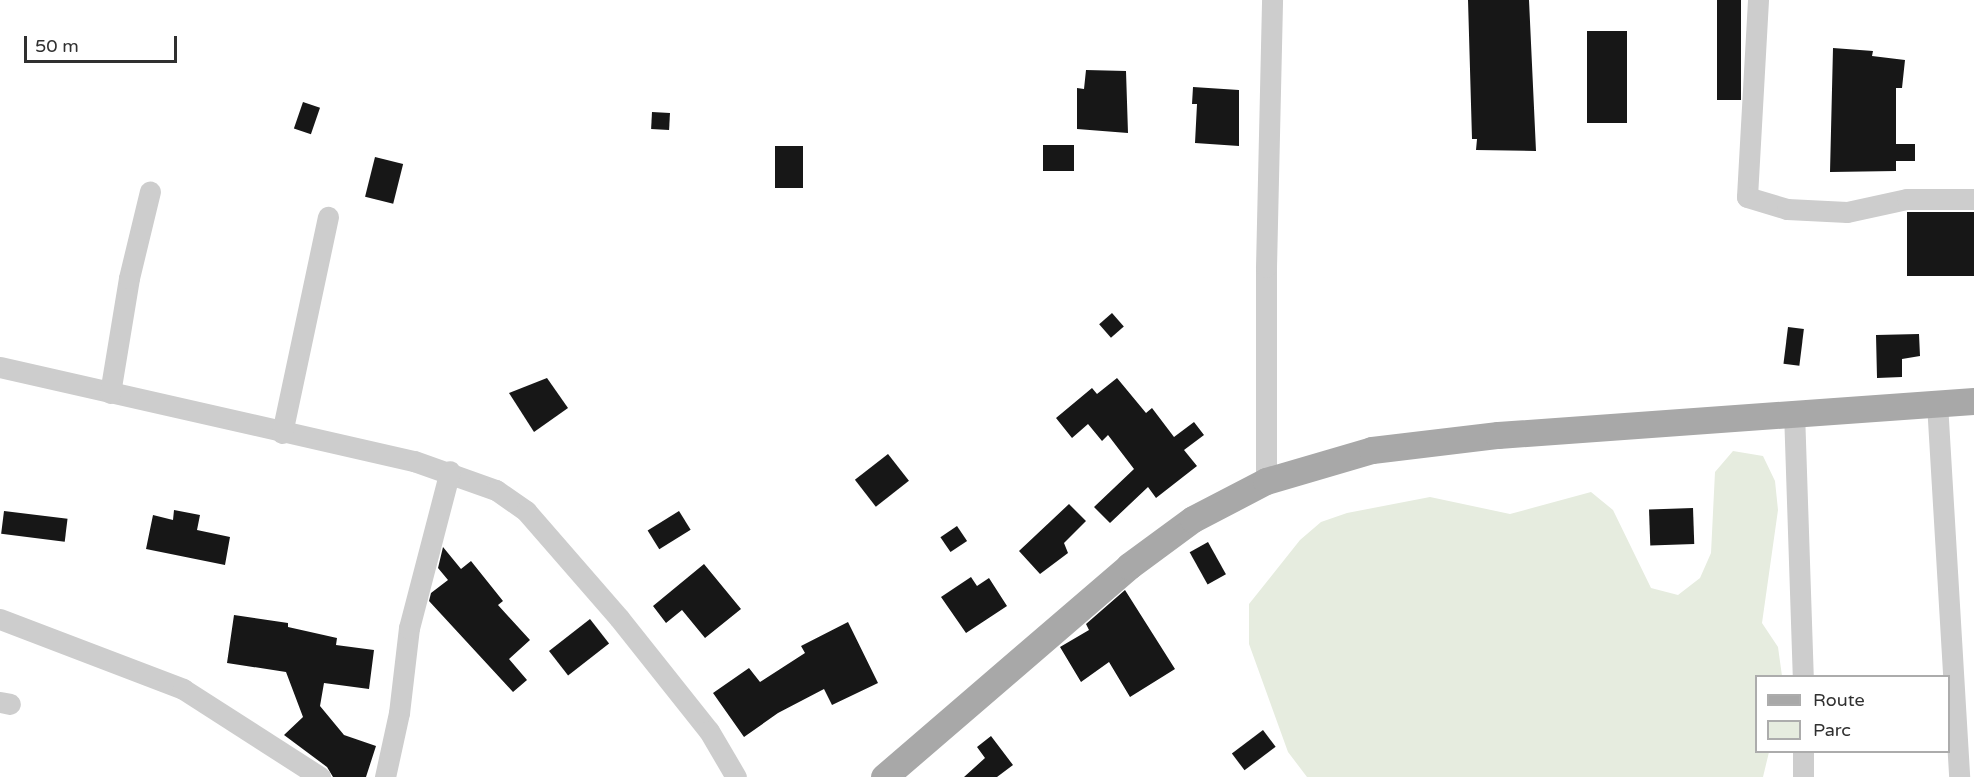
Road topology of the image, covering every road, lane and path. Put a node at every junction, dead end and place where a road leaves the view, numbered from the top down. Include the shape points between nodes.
1 (1272, 0) edge
2 (1758, 0) edge
3 (150, 191) dead end
4 (1974, 199) edge
5 (328, 217) dead end
6 (0, 367) edge
7 (110, 393) junction
8 (1974, 401) edge
9 (1937, 403) junction
10 (1794, 411) junction
11 (282, 433) junction
12 (450, 471) junction
13 (1266, 481) junction
14 (0, 619) edge
15 (1803, 675) edge
16 (1965, 748) edge
17 (1803, 753) edge
18 (320, 777) edge
19 (385, 777) edge
20 (736, 777) edge
21 (884, 777) edge
22 (1803, 777) edge
23 (1959, 777) edge

1 - 13 street
2 - 4 street via 1747,197 1787,208 1846,212 1907,199
3 - 7 street via 129,278
5 - 11 street
6 - 7 street
7 - 11 street
8 - 9 main road
9 - 10 main road
9 - 16 street
10 - 13 main road via 1498,435 1372,450
10 - 15 street
11 - 12 street
12 - 19 street via 409,628 399,712
12 - 20 street via 496,490 526,511 688,705 722,750
13 - 21 main road via 1193,519 1129,566
14 - 18 street via 183,690
16 - 23 street
17 - 22 street

